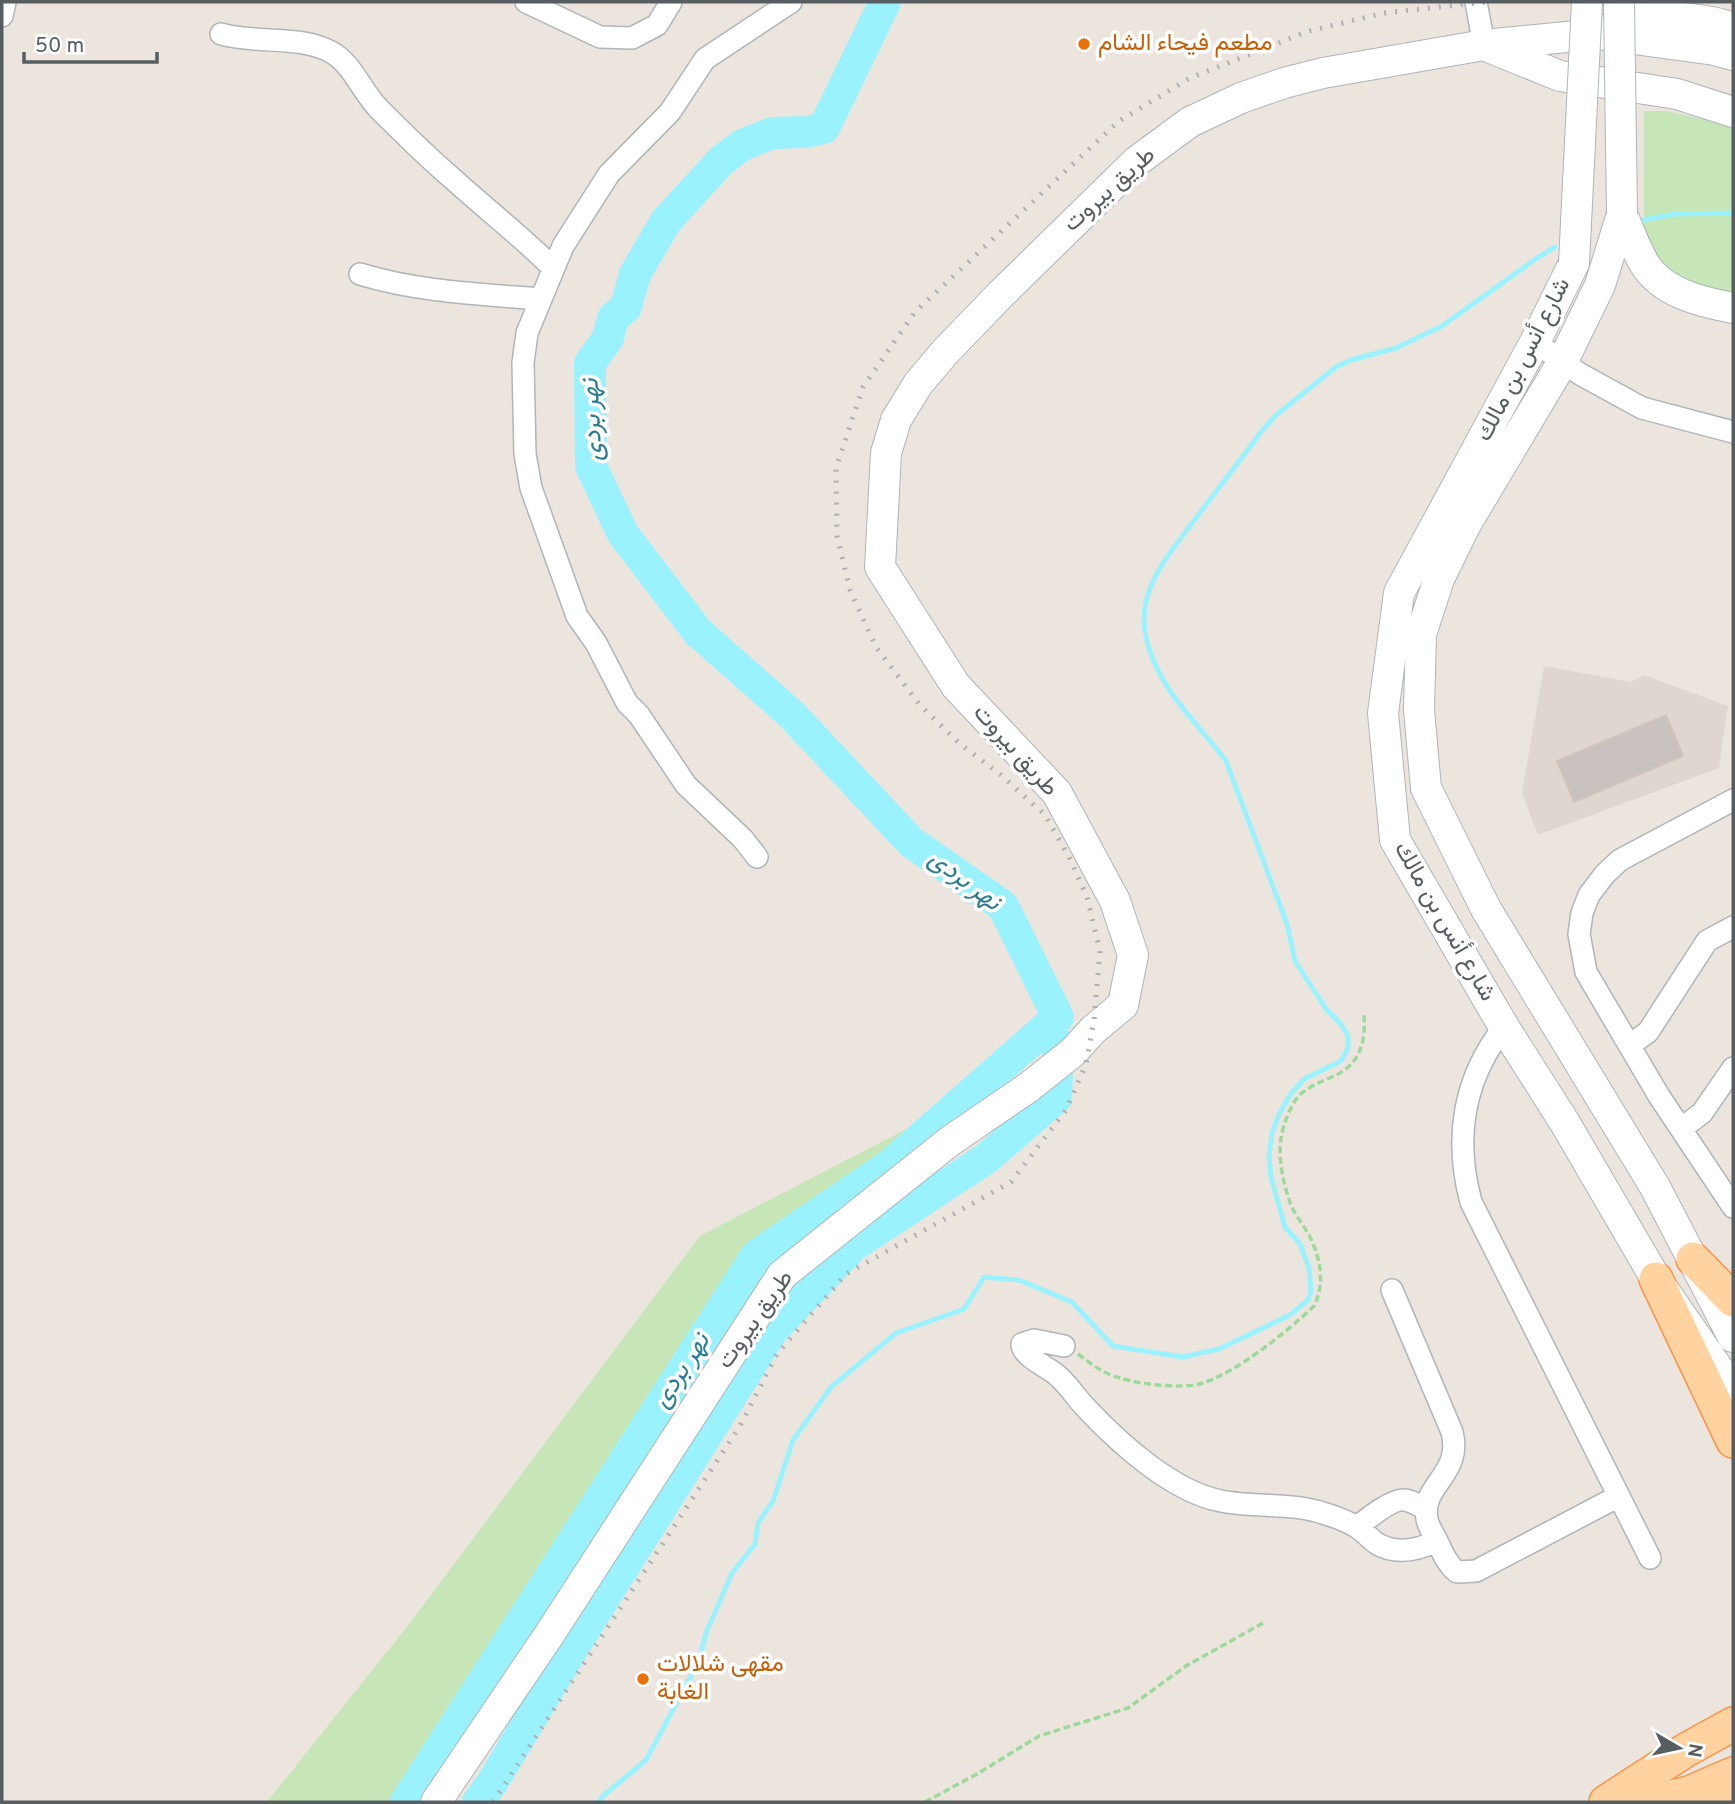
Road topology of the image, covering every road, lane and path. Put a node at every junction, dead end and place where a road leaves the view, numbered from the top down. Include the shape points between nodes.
1 (5, 2) edge
2 (526, 2) edge
3 (671, 2) edge
4 (791, 2) edge
5 (1476, 2) edge
6 (1587, 2) edge
7 (1619, 2) edge
8 (2, 16) edge
9 (1724, 18) edge
10 (221, 34) dead end
11 (1597, 34) junction
12 (1484, 45) junction
13 (1733, 55) edge
14 (1733, 112) edge
15 (1622, 214) junction
16 (553, 268) junction
17 (360, 274) dead end
18 (540, 299) junction
19 (1733, 308) edge
20 (1535, 342) junction
21 (1562, 363) junction
22 (1733, 432) edge
23 (1733, 800) edge
24 (757, 857) dead end
25 (1733, 927) edge
26 (1364, 1014) dead end
27 (1504, 1027) junction
28 (1630, 1045) junction
29 (1733, 1068) edge
30 (1682, 1129) junction
31 (1730, 1193) edge
32 (1693, 1259) junction
33 (1656, 1279) junction
34 (1392, 1290) dead end
35 (1733, 1300) edge
36 (1733, 1338) edge
37 (1064, 1346) joint
38 (1733, 1390) edge
39 (1733, 1441) edge
40 (1619, 1496) junction
41 (1426, 1509) junction
42 (1357, 1527) junction
43 (1437, 1541) junction
44 (1650, 1558) dead end
45 (1263, 1623) dead end
46 (1733, 1724) edge
47 (1733, 1749) edge
48 (1733, 1774) edge
49 (1733, 1800) edge
50 (436, 1802) edge
51 (925, 1802) edge
52 (1605, 1802) edge
53 (1616, 1802) edge
54 (1649, 1802) edge
55 (1728, 1802) edge

1 - 8 street
2 - 3 street via 600,37 632,38 657,25
4 - 16 street via 705,59 670,112 609,174
5 - 12 street
6 - 20 main road, شارع أنس بن مالك, bridge via 1574,263
7 - 15 main road, bridge
9 - 11 main road via 1637,18
10 - 16 street via 314,44 334,53 376,107
11 - 12 main road, طريق بيروت
11 - 13 main road, طريق بيروت
12 - 14 main road via 1560,76 1676,94
12 - 50 main road, طريق بيروت via 1284,83 1189,122 1137,161 999,295 918,384 896,420 886,453 880,567 956,686 1057,793 1115,901 1133,955 1123,1005 1073,1052 950,1141 782,1275
15 - 19 main road via 1655,279 1675,291
15 - 21 main road, شارع أنس بن مالك via 1600,285
16 - 18 street
17 - 18 street via 392,284
18 - 24 street via 527,332 523,363 525,454 540,517 577,616 627,703 686,785
20 - 21 street
20 - 27 main road, شارع أنس بن مالك via 1399,593 1383,713 1395,839
21 - 22 street via 1642,408
21 - 32 main road, شارع أنس بن مالك via 1466,524 1424,623 1419,710 1426,788 1486,909 1655,1187
23 - 28 street via 1620,860 1589,895 1579,934 1586,972
25 - 28 street via 1707,942 1647,1032
26 - 37 path via 1365,1030 1357,1058 1348,1069 1297,1098 1281,1139 1290,1203 1318,1260 1322,1281 1314,1306 1246,1359 1218,1376 1188,1386 1120,1379
27 - 33 main road, شارع أنس بن مالك
27 - 40 street via 1479,1065 1469,1096 1462,1134 1466,1182 1488,1238
28 - 30 street
29 - 30 street via 1702,1112
30 - 31 street
32 - 35 main road
32 - 36 main road, شارع أنس بن مالك
33 - 38 main road, شارع أنس بن مالك
33 - 39 main road
34 - 41 street via 1455,1445 1448,1470
37 - 42 street via 1034,1340 1022,1348 1063,1380 1112,1434 1170,1479 1220,1501 1307,1507
40 - 43 street via 1476,1571 1457,1572
40 - 44 street
41 - 42 street via 1399,1500
41 - 43 street
42 - 43 street via 1389,1549 1408,1550
45 - 51 path via 1186,1666 1128,1708 1039,1735
46 - 52 main road
47 - 53 main road
48 - 54 main road via 1689,1793
49 - 55 main road

